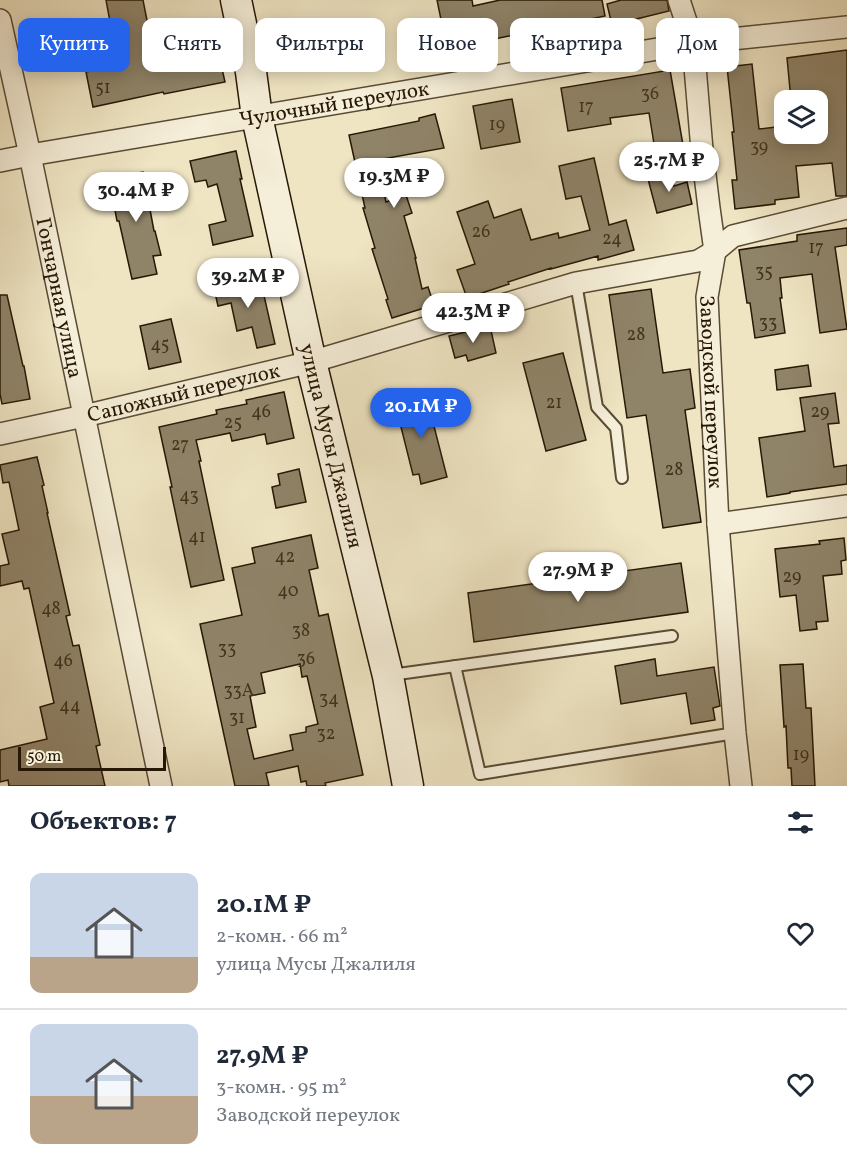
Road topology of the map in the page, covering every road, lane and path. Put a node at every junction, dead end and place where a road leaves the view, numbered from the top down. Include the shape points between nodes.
1 (236, 0) edge
2 (679, 0) edge
3 (685, 18) edge
4 (0, 20) edge
5 (847, 27) edge
6 (739, 38) edge
7 (656, 49) edge
8 (695, 72) edge
9 (257, 117) junction
10 (30, 155) junction
11 (0, 161) edge
12 (847, 208) edge
13 (707, 256) junction
14 (576, 282) junction
15 (311, 362) junction
16 (84, 416) junction
17 (0, 434) edge
18 (622, 478) dead end
19 (847, 506) edge
20 (718, 524) junction
21 (672, 636) dead end
22 (455, 666) junction
23 (388, 676) junction
24 (735, 733) junction
25 (161, 786) edge
26 (408, 786) edge
27 (741, 786) edge

1 - 9 street, улица Мусы Джалиля
2 - 3 street
4 - 10 street, Гончарная улица
5 - 6 street, Чулочный переулок
7 - 9 street, Чулочный переулок
8 - 13 street via 709,208
9 - 10 street, Чулочный переулок
9 - 15 street, улица Мусы Джалиля
10 - 11 street, Чулочный переулок
10 - 16 street, Гончарная улица
12 - 13 street, Сапожный переулок via 733,236
13 - 14 street, Сапожный переулок
13 - 20 street, Заводской переулок
14 - 15 street, Сапожный переулок
14 - 18 lane via 597,407 616,428
15 - 16 street, Сапожный переулок
15 - 23 street, улица Мусы Джалиля
16 - 17 street, Сапожный переулок
16 - 25 street, Гончарная улица
19 - 20 street
20 - 24 street, Заводской переулок
21 - 22 lane
22 - 23 lane
22 - 24 lane via 480,774
23 - 26 street, улица Мусы Джалиля
24 - 27 street, Заводской переулок

